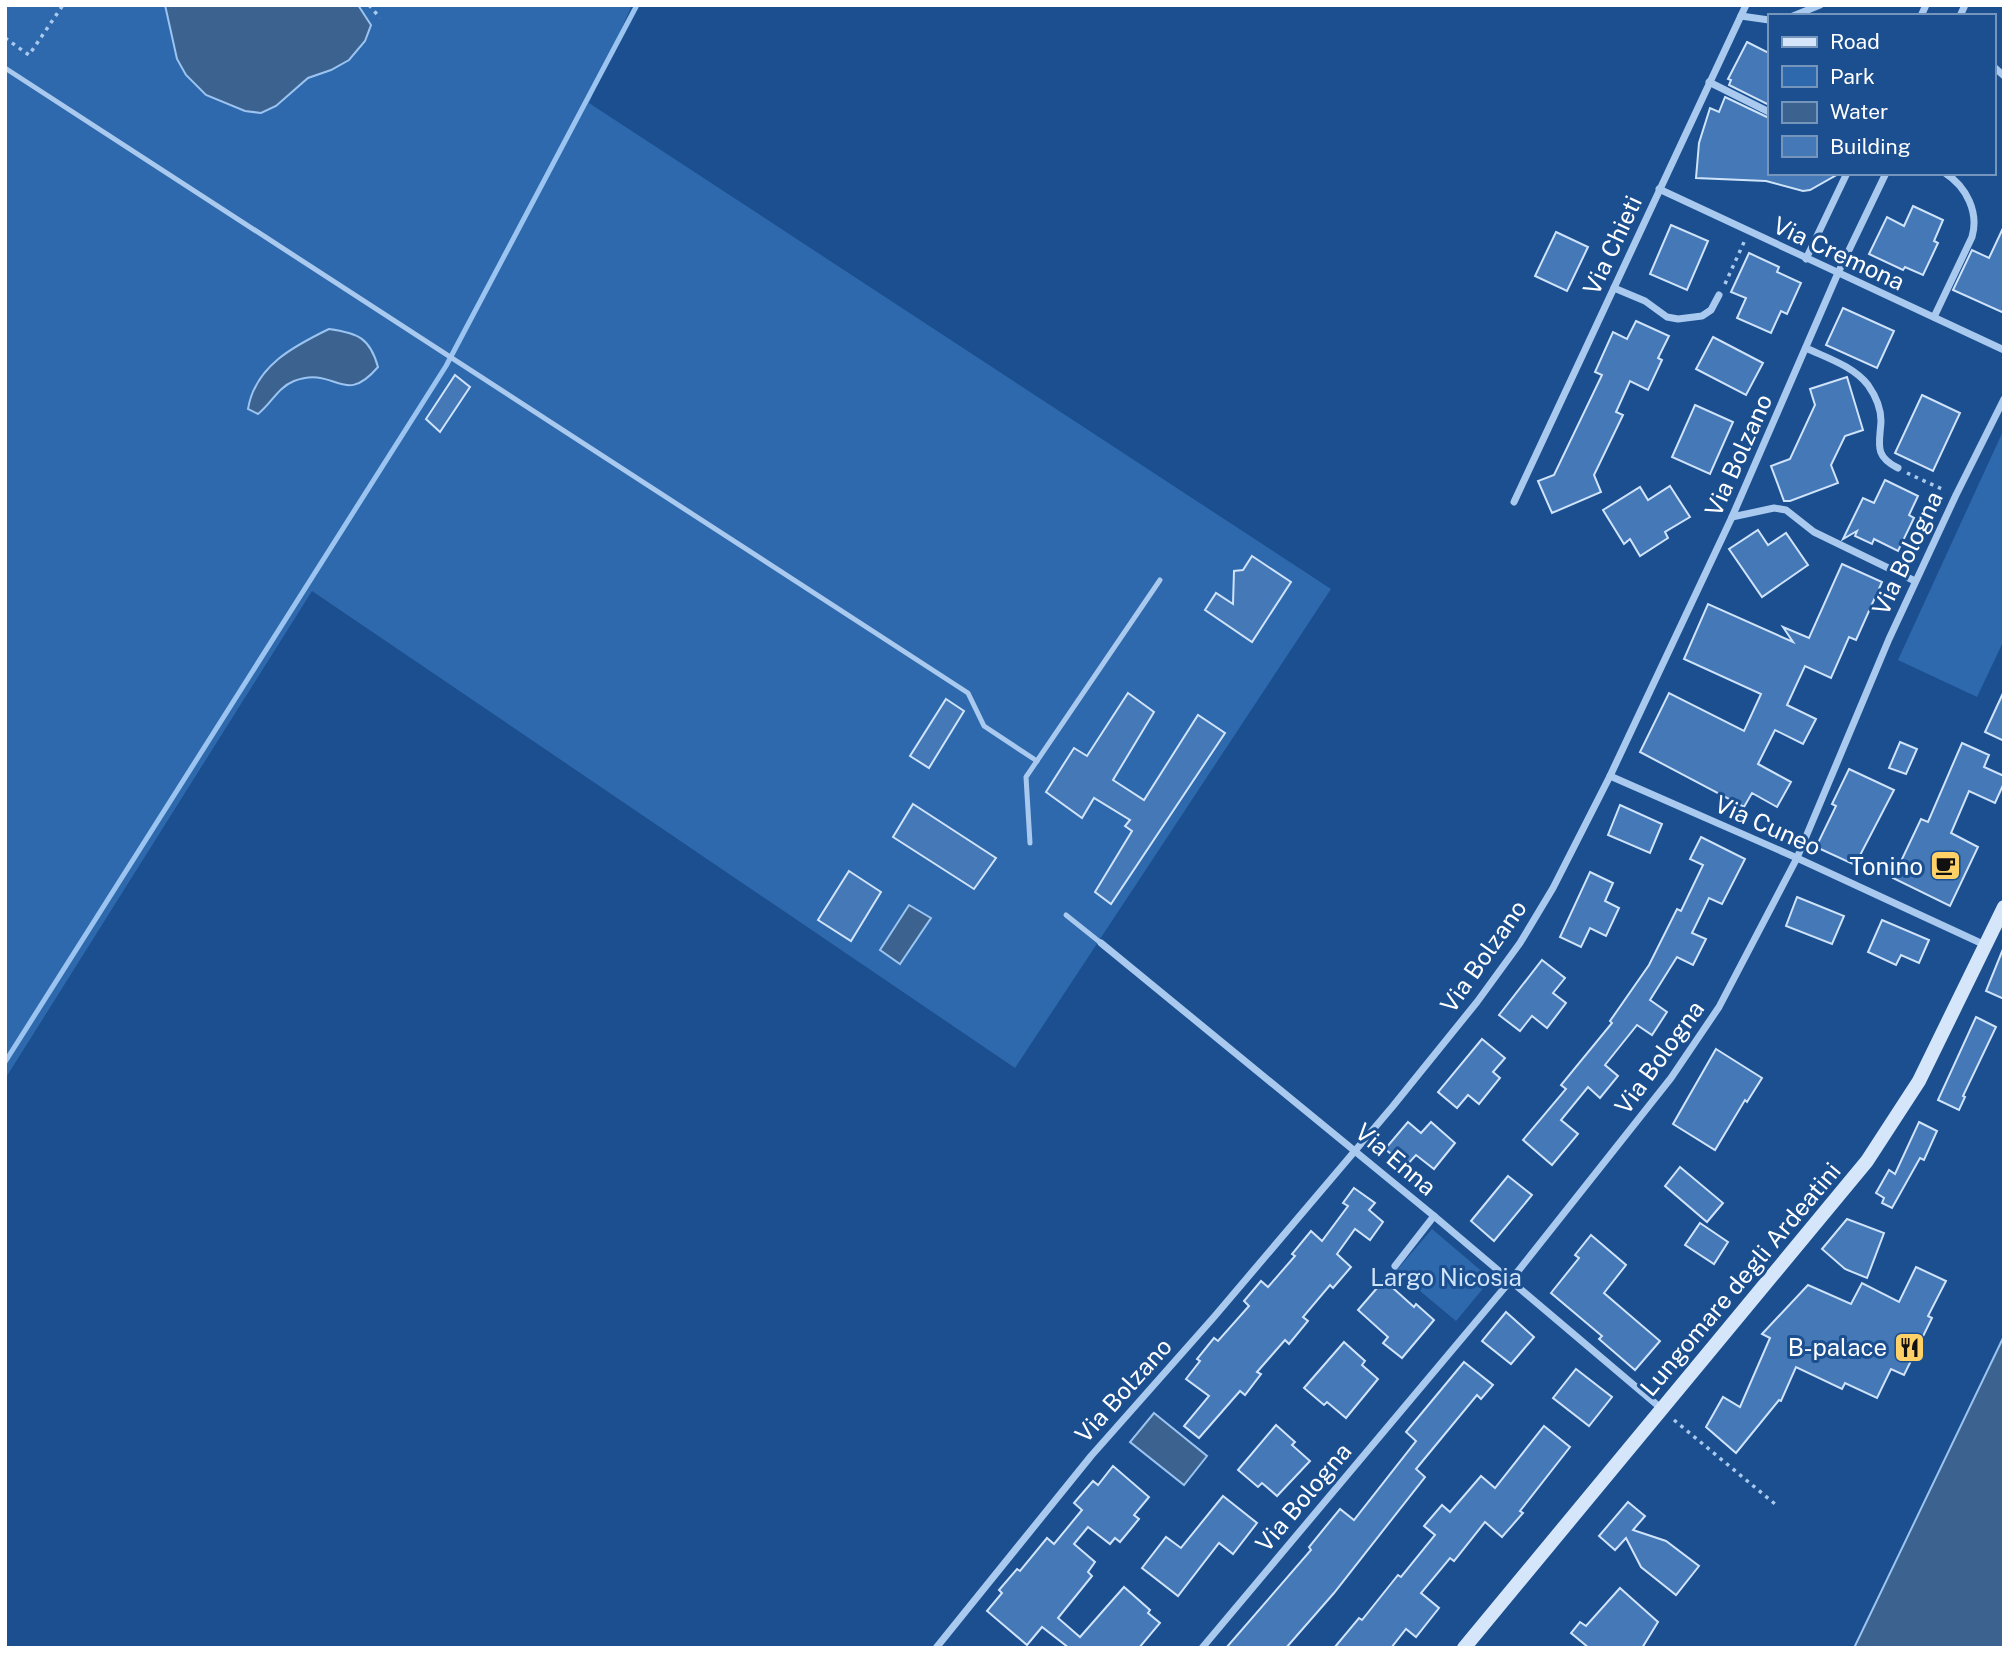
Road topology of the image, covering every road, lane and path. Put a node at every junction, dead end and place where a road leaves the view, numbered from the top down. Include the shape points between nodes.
1 (62, 5) edge
2 (369, 5) edge
3 (1746, 5) edge
4 (1820, 5) edge
5 (1798, 14) edge
6 (1741, 16) junction
7 (380, 18) dead end
8 (1768, 20) edge
9 (5, 38) edge
10 (5, 68) edge
11 (1709, 82) junction
12 (1768, 112) edge
13 (1846, 175) edge
14 (1884, 175) edge
15 (1947, 175) edge
16 (1659, 189) junction
17 (1749, 232) junction
18 (1806, 259) junction
19 (1838, 273) junction
20 (1614, 288) junction
21 (1719, 295) joint
22 (1934, 317) junction
23 (1806, 348) junction
24 (2004, 350) edge
25 (2004, 399) edge
26 (1898, 468) joint
27 (1956, 495) junction
28 (1514, 502) dead end
29 (1732, 517) junction
30 (1160, 580) dead end
31 (1916, 581) junction
32 (1037, 761) junction
33 (1610, 776) junction
34 (1030, 843) dead end
35 (1797, 858) junction
36 (2004, 907) edge
37 (1066, 915) dead end
38 (1101, 943) joint
39 (1986, 945) junction
40 (1356, 1150) junction
41 (1434, 1216) junction
42 (1395, 1266) dead end
43 (1511, 1280) junction
44 (1662, 1409) junction
45 (1775, 1504) dead end
46 (936, 1648) edge
47 (1202, 1648) edge
48 (1464, 1648) edge

1 - 9 path via 29,55
2 - 7 path
3 - 6 street, Via Chieti
4 - 5 street
6 - 8 street
6 - 11 street, Via Chieti
10 - 32 lane via 968,693 984,726
11 - 12 street
11 - 16 street, Via Chieti
13 - 18 street
14 - 19 street, Via Bolzano
15 - 22 street via 1967,197 1975,225
16 - 17 street, Via Cremona
16 - 20 street, Via Chieti
17 - 18 street, Via Cremona
17 - 21 path
18 - 19 street, Via Cremona
19 - 22 street, Via Cremona
19 - 23 street, Via Bolzano
20 - 21 street via 1678,319 1702,316
20 - 28 street, Via Chieti
22 - 24 street, Via Cremona
23 - 26 street via 1849,369 1867,384 1881,413 1881,453
23 - 29 street, Via Bolzano
25 - 27 street, Via Bologna
26 - 27 path
27 - 31 street, Via Bologna
29 - 31 street via 1774,508 1786,510 1814,532
29 - 33 street, Via Bolzano
30 - 32 lane
31 - 35 street, Via Bologna
32 - 34 lane via 1026,777
33 - 35 street, Via Cuneo
33 - 40 street, Via Bolzano via 1520,943
35 - 39 street, Via Cuneo
35 - 43 street, Via Bologna via 1737,975 1693,1046
36 - 39 main road, Lungomare degli Ardeatini
37 - 38 lane
38 - 40 street, Via Enna
39 - 44 main road, Lungomare degli Ardeatini via 1923,1074 1885,1136
40 - 41 street, Via Enna
40 - 46 street, Via Bolzano via 1091,1456
41 - 42 street
41 - 43 street, Via Enna
43 - 44 street, Via Enna
43 - 47 street, Via Bologna
44 - 45 path
44 - 48 main road, Lungomare degli Ardeatini

